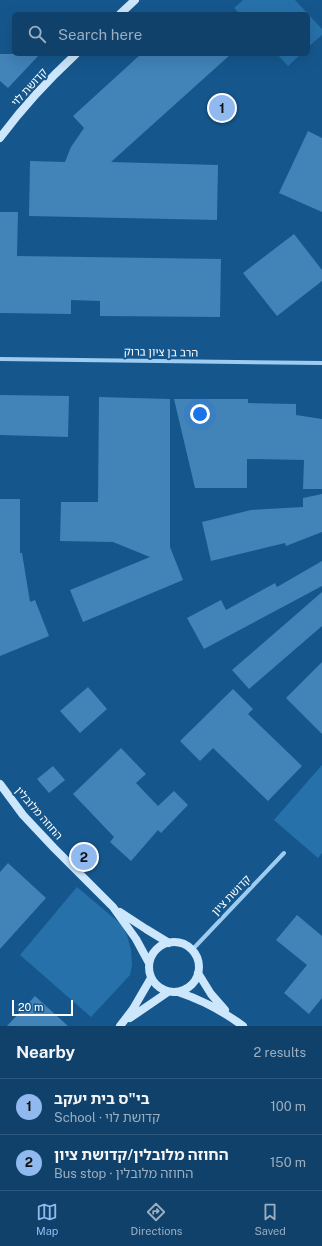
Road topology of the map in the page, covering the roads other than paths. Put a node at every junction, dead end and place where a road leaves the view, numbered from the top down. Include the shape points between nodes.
1 (135, 0) edge
2 (122, 12) edge
3 (74, 56) edge
4 (0, 138) edge
5 (0, 359) edge
6 (322, 363) edge
7 (0, 784) edge
8 (284, 853) dead end
9 (113, 907) junction
10 (169, 943) junction
11 (192, 950) junction
12 (149, 963) junction
13 (198, 973) junction
14 (151, 978) junction
15 (168, 992) junction
16 (178, 992) junction
17 (229, 1016) junction
18 (122, 1025) edge
19 (242, 1026) edge

1 - 2 street
3 - 4 street, קדושת לוי
5 - 6 street, הרב בן ציון ברוק
7 - 9 street, החוזה מלובלין via 23,815
8 - 11 street, קדושת ציון
9 - 10 street, החוזה מלובלין
9 - 12 street, החוזה מלובלין via 136,939
10 - 11 street via 182,944
10 - 12 street via 155,950
11 - 13 street via 198,961
12 - 14 street
13 - 16 street via 190,986
13 - 17 street
14 - 15 street via 158,987
14 - 18 street
15 - 16 street
15 - 18 street
16 - 17 street via 205,1002
17 - 19 street

